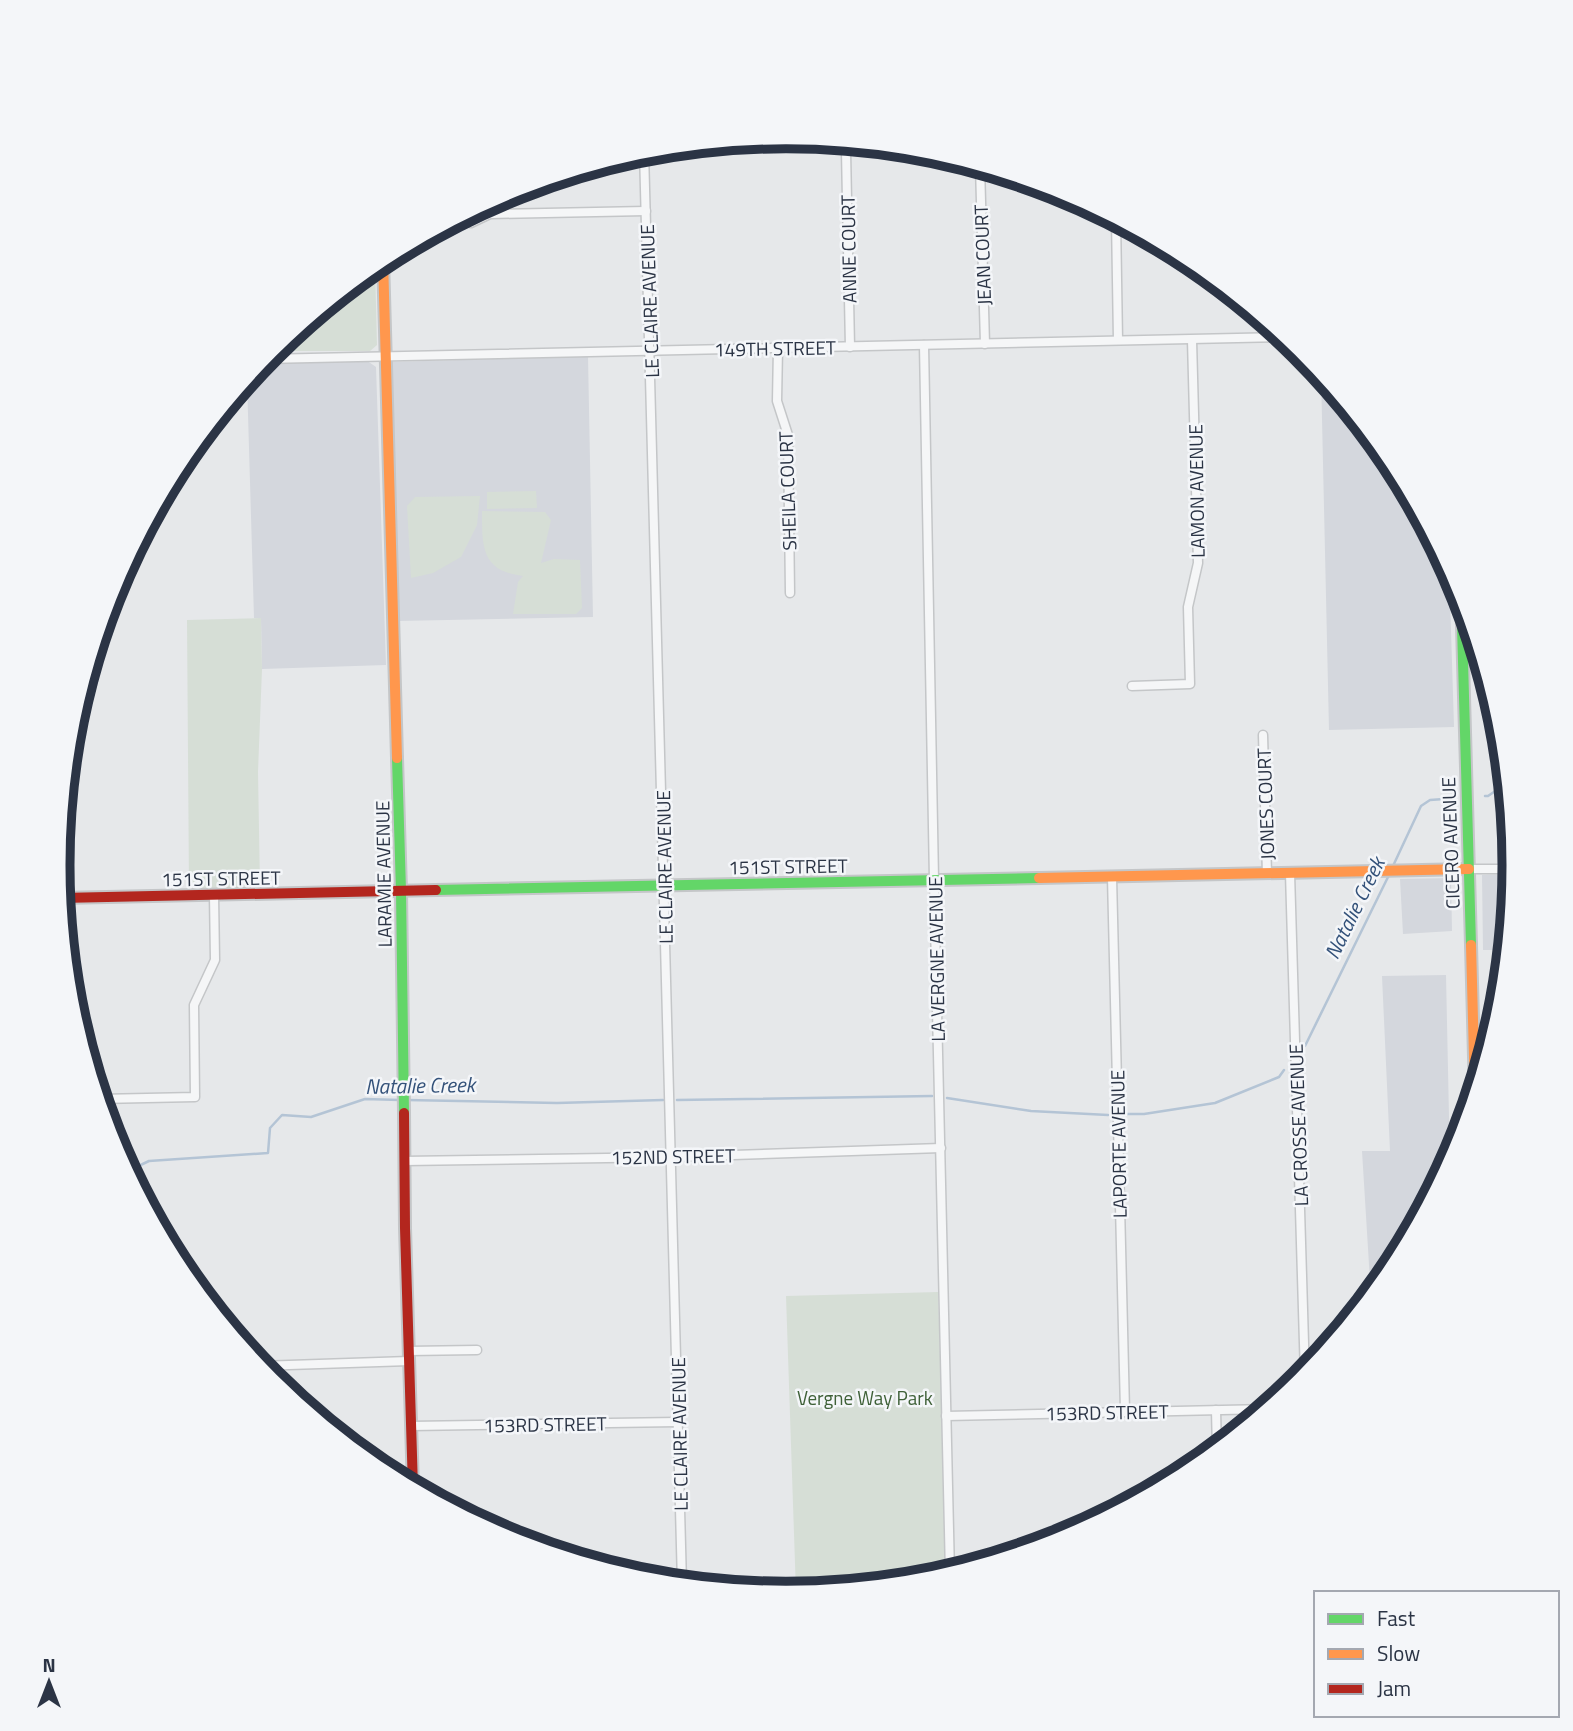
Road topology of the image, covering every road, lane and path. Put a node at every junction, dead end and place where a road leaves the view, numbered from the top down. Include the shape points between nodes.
1 (846, 152) edge
2 (645, 163) edge
3 (980, 176) edge
4 (646, 211) junction
5 (471, 223) dead end
6 (1116, 230) edge
7 (384, 273) edge
8 (1270, 338) edge
9 (1118, 340) junction
10 (1192, 340) junction
11 (985, 344) junction
12 (924, 345) junction
13 (850, 347) junction
14 (778, 348) junction
15 (650, 351) junction
16 (387, 356) junction
17 (280, 359) edge
18 (790, 593) dead end
19 (1462, 627) edge
20 (1132, 686) dead end
21 (1263, 735) dead end
22 (1469, 869) junction
23 (1503, 869) edge
24 (1290, 873) junction
25 (1267, 874) junction
26 (1112, 877) junction
27 (934, 880) junction
28 (664, 886) junction
29 (401, 891) junction
30 (214, 895) junction
31 (71, 898) edge
32 (1474, 1066) edge
33 (109, 1099) edge
34 (941, 1148) junction
35 (671, 1157) junction
36 (404, 1161) junction
37 (477, 1350) dead end
38 (409, 1356) junction
39 (1304, 1360) edge
40 (273, 1365) edge
41 (1253, 1409) edge
42 (1216, 1410) junction
43 (1125, 1411) junction
44 (946, 1416) junction
45 (678, 1422) junction
46 (411, 1426) junction
47 (1217, 1438) edge
48 (413, 1476) edge
49 (950, 1563) edge
50 (682, 1574) edge

1 - 13 street, ANNE COURT
2 - 4 street, LE CLAIRE AVENUE
3 - 11 street, JEAN COURT
4 - 5 street via 490,214
4 - 15 street, LE CLAIRE AVENUE
6 - 9 street
7 - 16 street, LARAMIE AVENUE
8 - 10 street, 149TH STREET
9 - 10 street, 149TH STREET
9 - 11 street, 149TH STREET
10 - 20 street, LAMON AVENUE via 1198,563 1188,607 1191,684
11 - 12 street, 149TH STREET
12 - 13 street, 149TH STREET
12 - 27 street, LA VERGNE AVENUE
13 - 14 street, 149TH STREET
14 - 15 street, 149TH STREET
14 - 18 street, SHEILA COURT via 777,401 788,435
15 - 16 street, 149TH STREET
15 - 28 street, LE CLAIRE AVENUE
16 - 17 street, 149TH STREET
16 - 29 street, LARAMIE AVENUE
19 - 22 street, CICERO AVENUE
21 - 25 street, JONES COURT
22 - 23 street, 151ST STREET
22 - 24 street, 151ST STREET
22 - 32 street, CICERO AVENUE
24 - 25 street, 151ST STREET
24 - 39 street, LA CROSSE AVENUE
25 - 26 street, 151ST STREET
26 - 27 street, 151ST STREET
26 - 43 street, LAPORTE AVENUE
27 - 28 street, 151ST STREET
27 - 34 street, LA VERGNE AVENUE
28 - 29 street, 151ST STREET
28 - 35 street, LE CLAIRE AVENUE
29 - 30 street, 151ST STREET
29 - 36 street, LARAMIE AVENUE
30 - 31 street, 151ST STREET
30 - 33 street via 215,960 194,1005 195,1097
34 - 35 street, 152ND STREET
34 - 44 street, LA VERGNE AVENUE
35 - 36 street, 152ND STREET
35 - 45 street, LE CLAIRE AVENUE
36 - 38 street, LARAMIE AVENUE
37 - 38 street
38 - 40 street
38 - 46 street, LARAMIE AVENUE
41 - 42 street, 153RD STREET
42 - 43 street, 153RD STREET
42 - 47 street
43 - 44 street, 153RD STREET
44 - 49 street, LA VERGNE AVENUE
45 - 46 street, 153RD STREET
45 - 50 street, LE CLAIRE AVENUE
46 - 48 street, LARAMIE AVENUE

